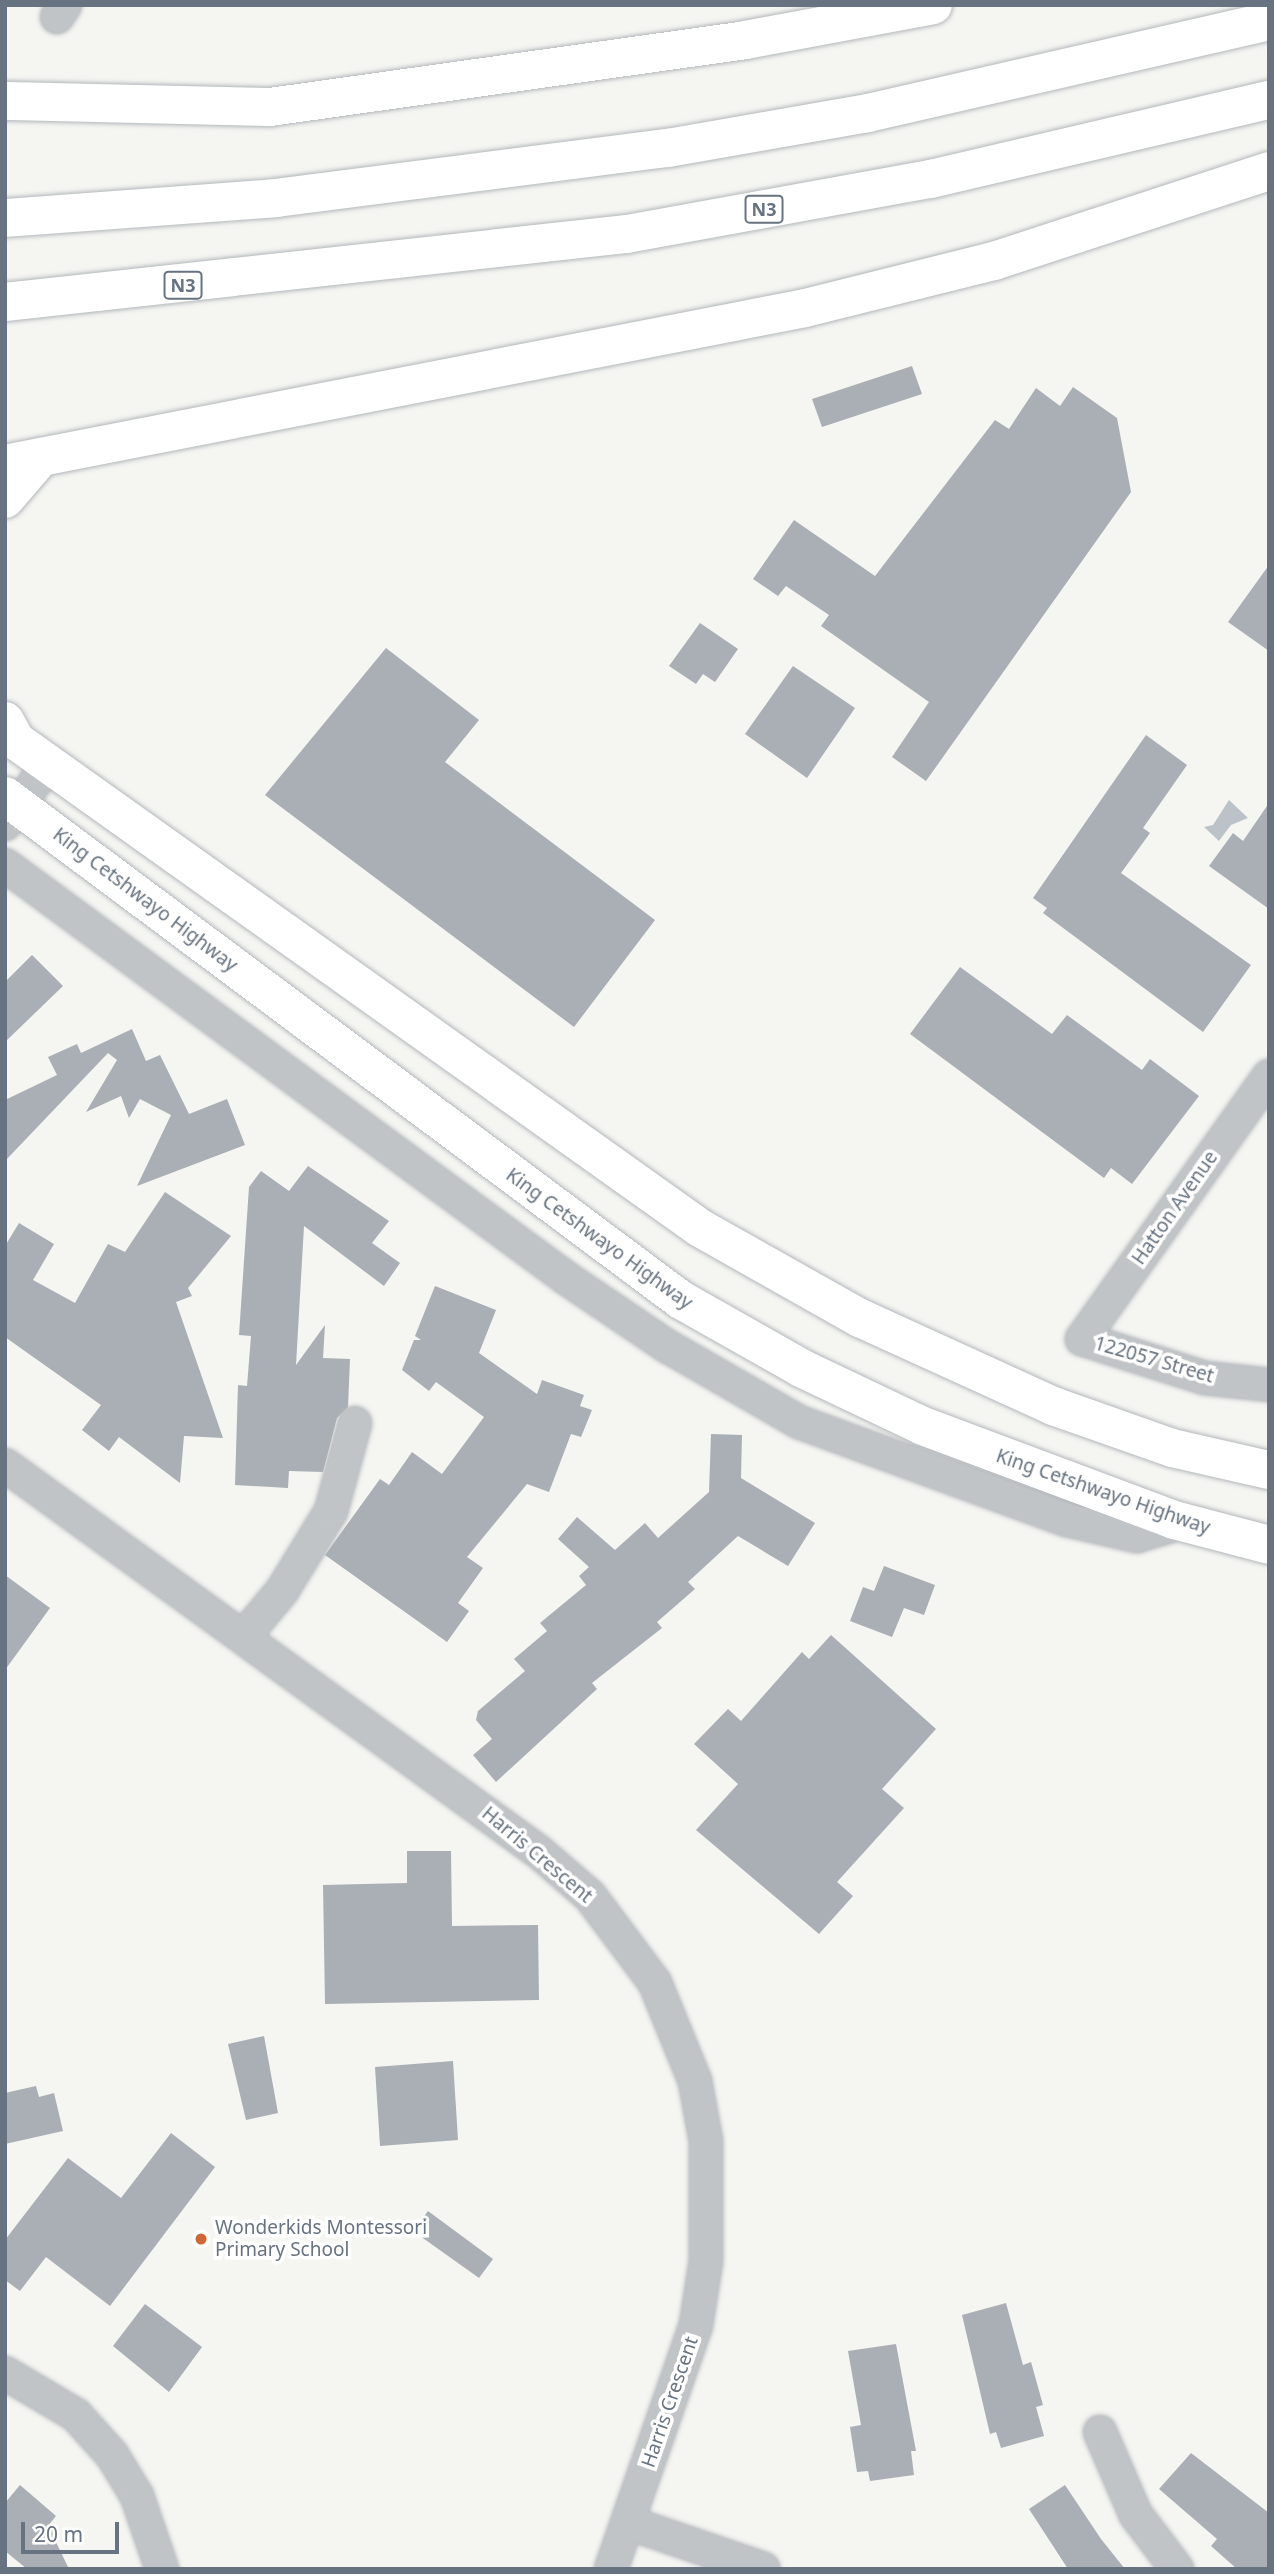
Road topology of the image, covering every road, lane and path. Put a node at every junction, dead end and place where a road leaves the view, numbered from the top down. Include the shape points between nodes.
1 (933, 5) edge
2 (1269, 21) edge
3 (1269, 100) edge
4 (5, 101) edge
5 (1269, 171) edge
6 (5, 218) edge
7 (5, 302) edge
8 (23, 461) edge
9 (5, 499) edge
10 (9, 732) edge
11 (47, 766) junction
12 (9, 808) edge
13 (5, 865) edge
14 (1269, 1076) edge
15 (1082, 1339) joint
16 (1269, 1385) edge
17 (355, 1423) dead end
18 (5, 1465) edge
19 (1269, 1470) edge
20 (1184, 1522) junction
21 (1269, 1545) edge
22 (246, 1634) junction
23 (5, 2374) edge
24 (1100, 2432) dead end
25 (629, 2523) junction
26 (162, 2569) edge
27 (611, 2569) edge
28 (763, 2569) edge
29 (1177, 2569) edge

1 - 4 main road via 745,40 270,107 84,108
2 - 6 main road via 868,113 668,148 276,198
3 - 7 main road, N3 via 931,179 627,234
5 - 8 main road via 994,261 805,308
8 - 9 main road
10 - 11 main road
11 - 12 street
11 - 19 main road via 700,1228 860,1318 1053,1406 1172,1448
12 - 20 main road, King Cetshwayo Highway via 681,1300 802,1368 923,1426
13 - 20 street via 566,1278 667,1346 799,1422 1067,1520 1137,1536
14 - 15 street, Hatton Avenue
15 - 16 street, 122057 Street via 1205,1378
17 - 22 street via 331,1511
18 - 22 street, Harris Crescent via 127,1557
20 - 21 main road, King Cetshwayo Highway
22 - 25 street, Harris Crescent via 590,1896 655,1983 677,2030 706,2141 706,2260 696,2325
23 - 26 street via 76,2415 112,2455 137,2496
24 - 29 street via 1136,2515
25 - 27 street, Harris Crescent
25 - 28 street

